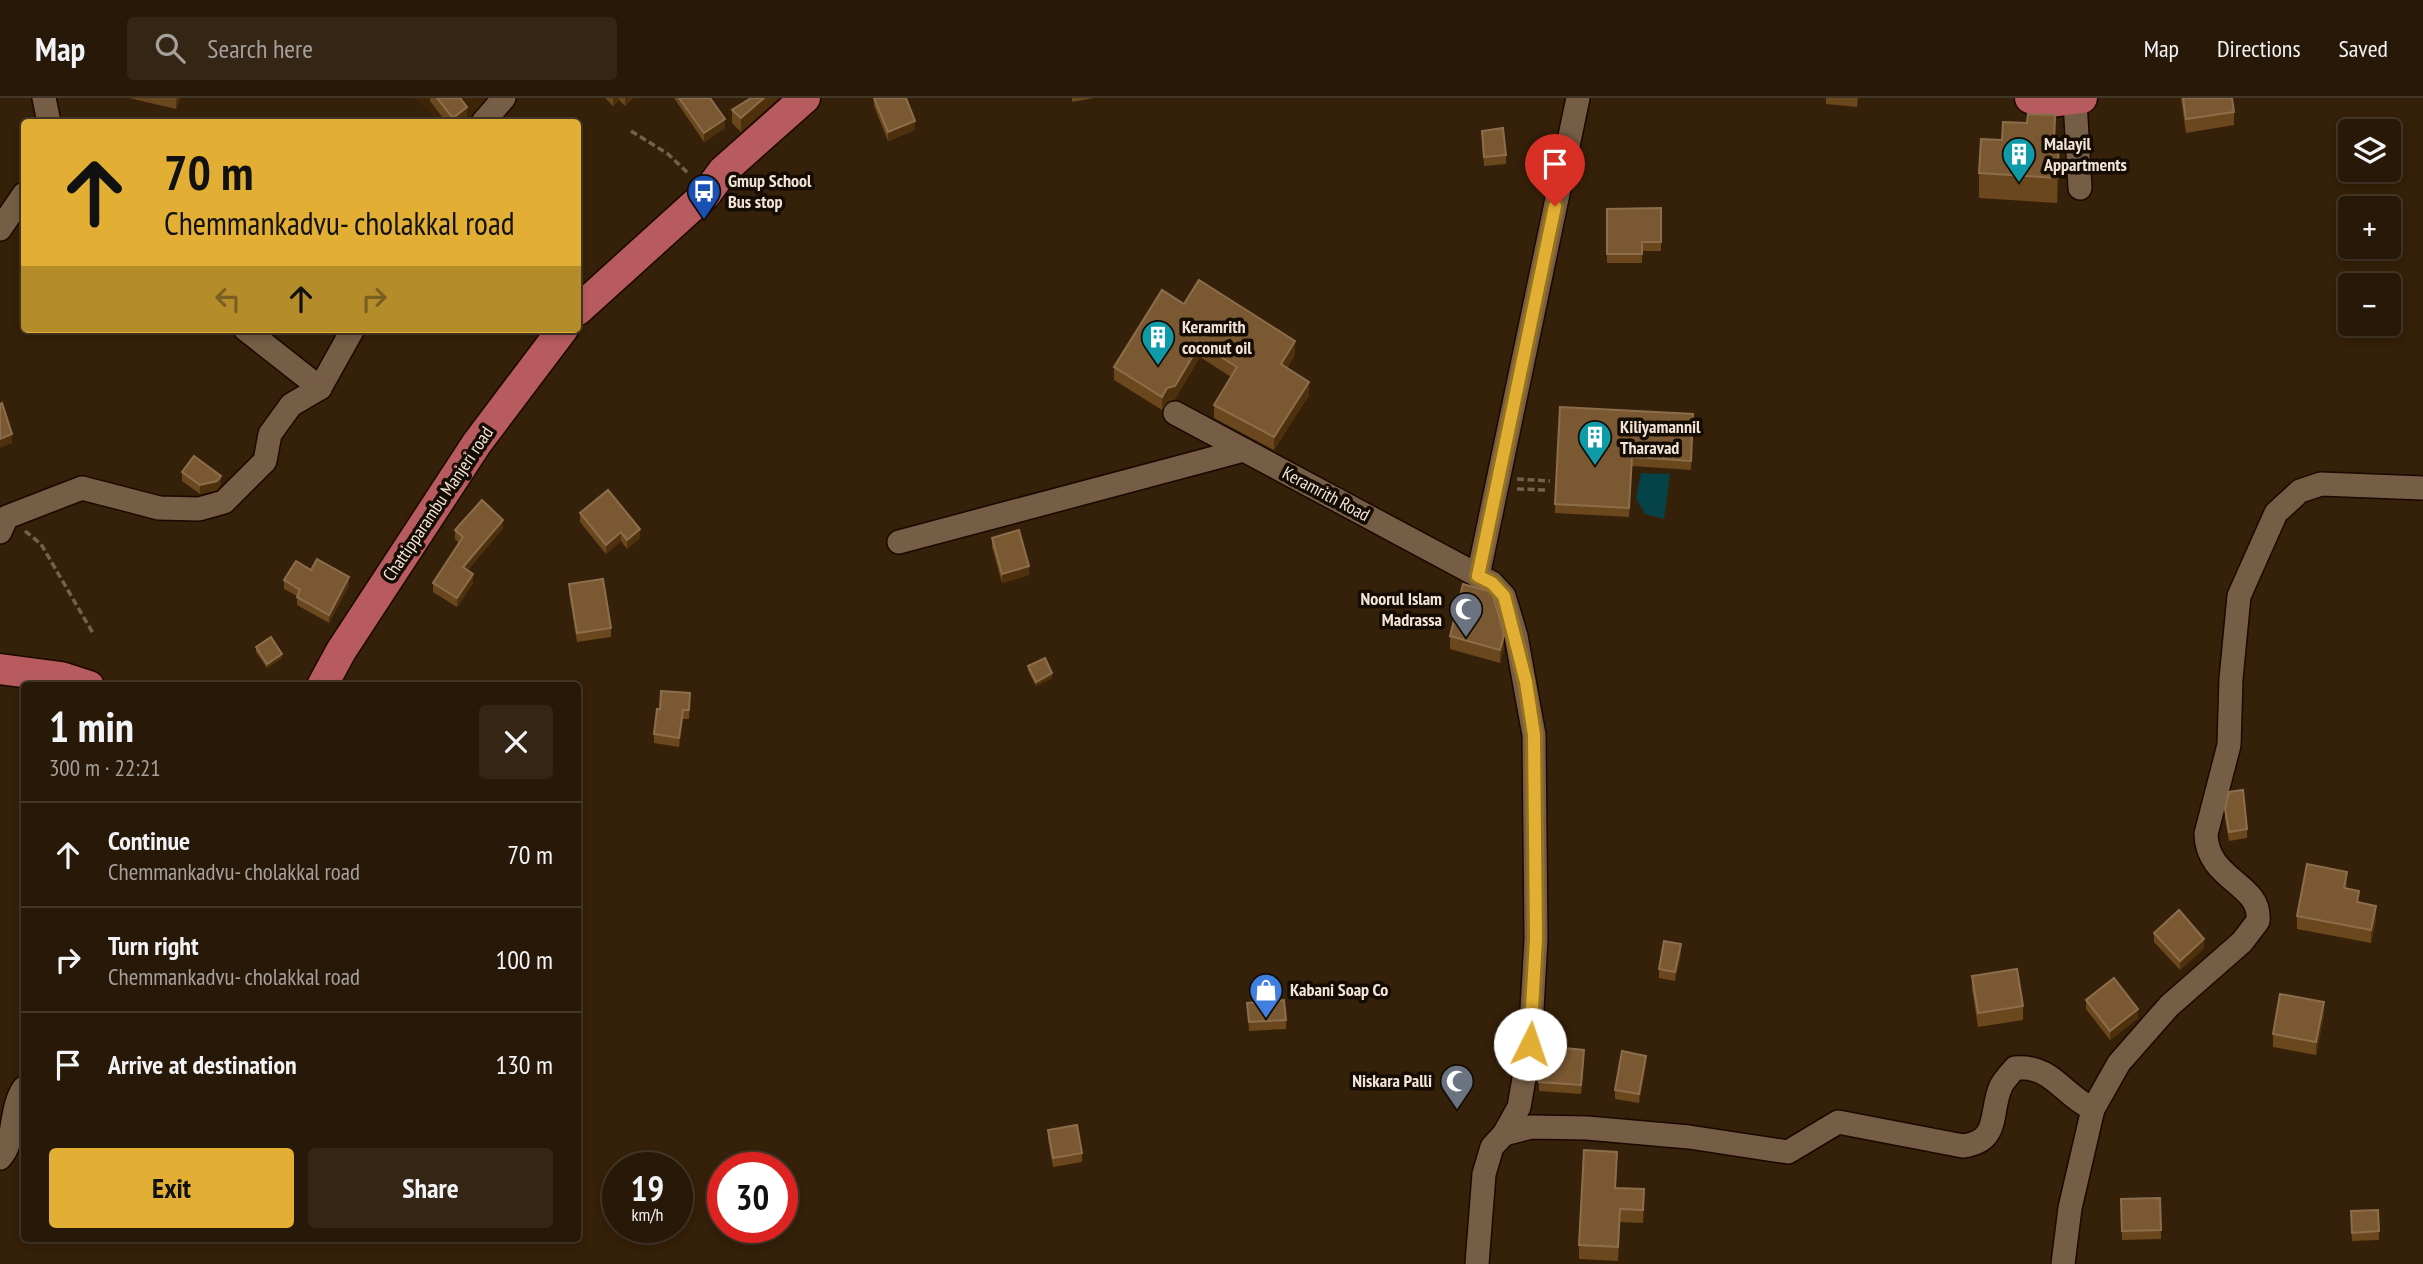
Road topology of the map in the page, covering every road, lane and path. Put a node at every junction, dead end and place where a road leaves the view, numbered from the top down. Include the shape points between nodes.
1 (44, 98) edge
2 (504, 98) edge
3 (806, 98) edge
4 (1578, 98) edge
5 (2030, 98) edge
6 (2078, 99) edge
7 (48, 119) edge
8 (486, 119) edge
9 (631, 131) dead end
10 (696, 168) dead end
11 (2080, 188) dead end
12 (21, 198) edge
13 (0, 229) edge
14 (581, 307) edge
15 (250, 333) edge
16 (351, 333) edge
17 (560, 333) edge
18 (320, 388) junction
19 (1175, 413) dead end
20 (1244, 450) junction
21 (1550, 481) dead end
22 (1498, 482) junction
23 (2423, 488) edge
24 (1547, 490) dead end
25 (3, 524) edge
26 (900, 542) dead end
27 (1478, 576) junction
28 (94, 635) dead end
29 (0, 669) edge
30 (77, 682) edge
31 (324, 682) edge
32 (21, 1095) edge
33 (2093, 1109) junction
34 (1504, 1134) junction
35 (0, 1158) edge
36 (1477, 1264) edge
37 (2063, 1264) edge

1 - 7 street
2 - 8 street
3 - 14 main road
4 - 22 street
5 - 6 main road via 2044,103
6 - 11 street
9 - 10 path via 668,154 688,175
12 - 13 street
15 - 18 street
16 - 18 street
17 - 31 main road, Chattipparambu Manjeri road via 477,443
18 - 25 street via 291,405 270,434 265,461 224,502 199,509 159,508 82,488
19 - 20 street, Keramrith Road
20 - 26 street
20 - 27 street, Keramrith Road
21 - 22 path
22 - 24 path
22 - 27 street
23 - 33 street via 2321,484 2300,491 2276,513 2239,596 2229,745 2206,834 2212,861 2255,901 2258,921 2247,937 2204,972 2152,1025 2119,1063
25 - 28 path via 41,544
27 - 34 street, Keramrith Road via 1504,596 1534,735 1536,939 1530,1044 1519,1107
29 - 30 main road
32 - 35 street via 11,1118 8,1150
33 - 34 street via 2034,1067 2015,1068 2001,1085 1988,1136 1978,1144 1964,1146 1838,1122 1788,1152 1587,1128 1531,1128
33 - 37 street via 2070,1208
34 - 36 street, Keramrith Road via 1492,1147 1484,1174

